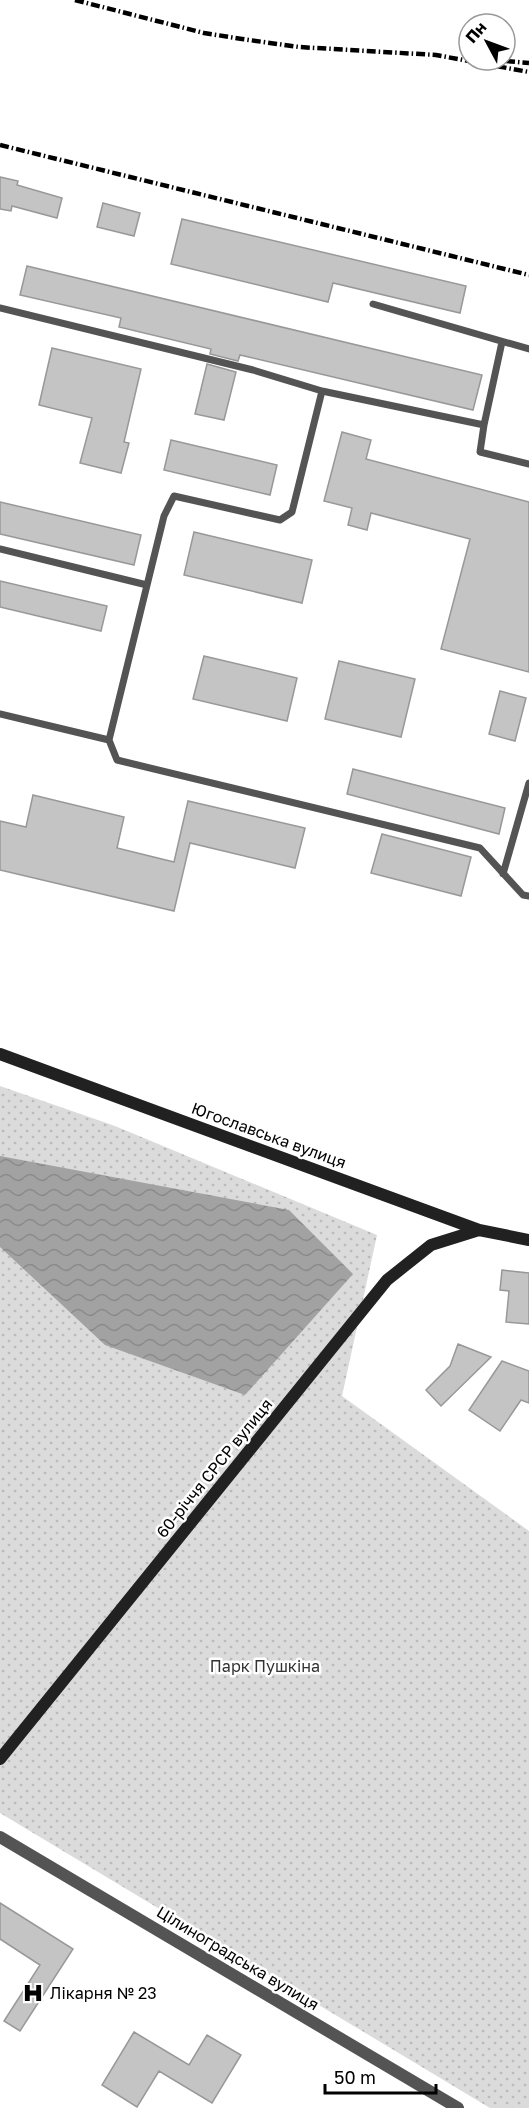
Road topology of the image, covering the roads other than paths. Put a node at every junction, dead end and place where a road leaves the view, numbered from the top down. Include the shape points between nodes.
1 (374, 304) dead end
2 (0, 308) edge
3 (502, 342) junction
4 (529, 349) edge
5 (322, 391) junction
6 (484, 424) junction
7 (529, 464) edge
8 (0, 549) edge
9 (147, 585) junction
10 (0, 714) edge
11 (109, 740) junction
12 (529, 783) edge
13 (503, 874) junction
14 (529, 896) edge
15 (0, 1054) edge
16 (479, 1230) junction
17 (529, 1239) edge
18 (0, 1759) edge
19 (0, 1837) edge
20 (458, 2108) edge

1 - 3 lane
2 - 5 lane via 253,370
3 - 4 lane
3 - 6 lane
5 - 6 lane
5 - 9 lane via 292,512 280,520 174,496 164,516
6 - 7 lane via 480,452
8 - 9 lane
9 - 11 lane
10 - 11 lane
11 - 13 lane via 117,760 480,848
12 - 13 lane
13 - 14 lane via 523,895
15 - 16 main road, Югославська вулиця
16 - 17 main road, Югославська вулиця
16 - 18 main road, 60-річчя СРСР вулиця via 431,1245 387,1280
19 - 20 street, Цілиноградська вулиця

